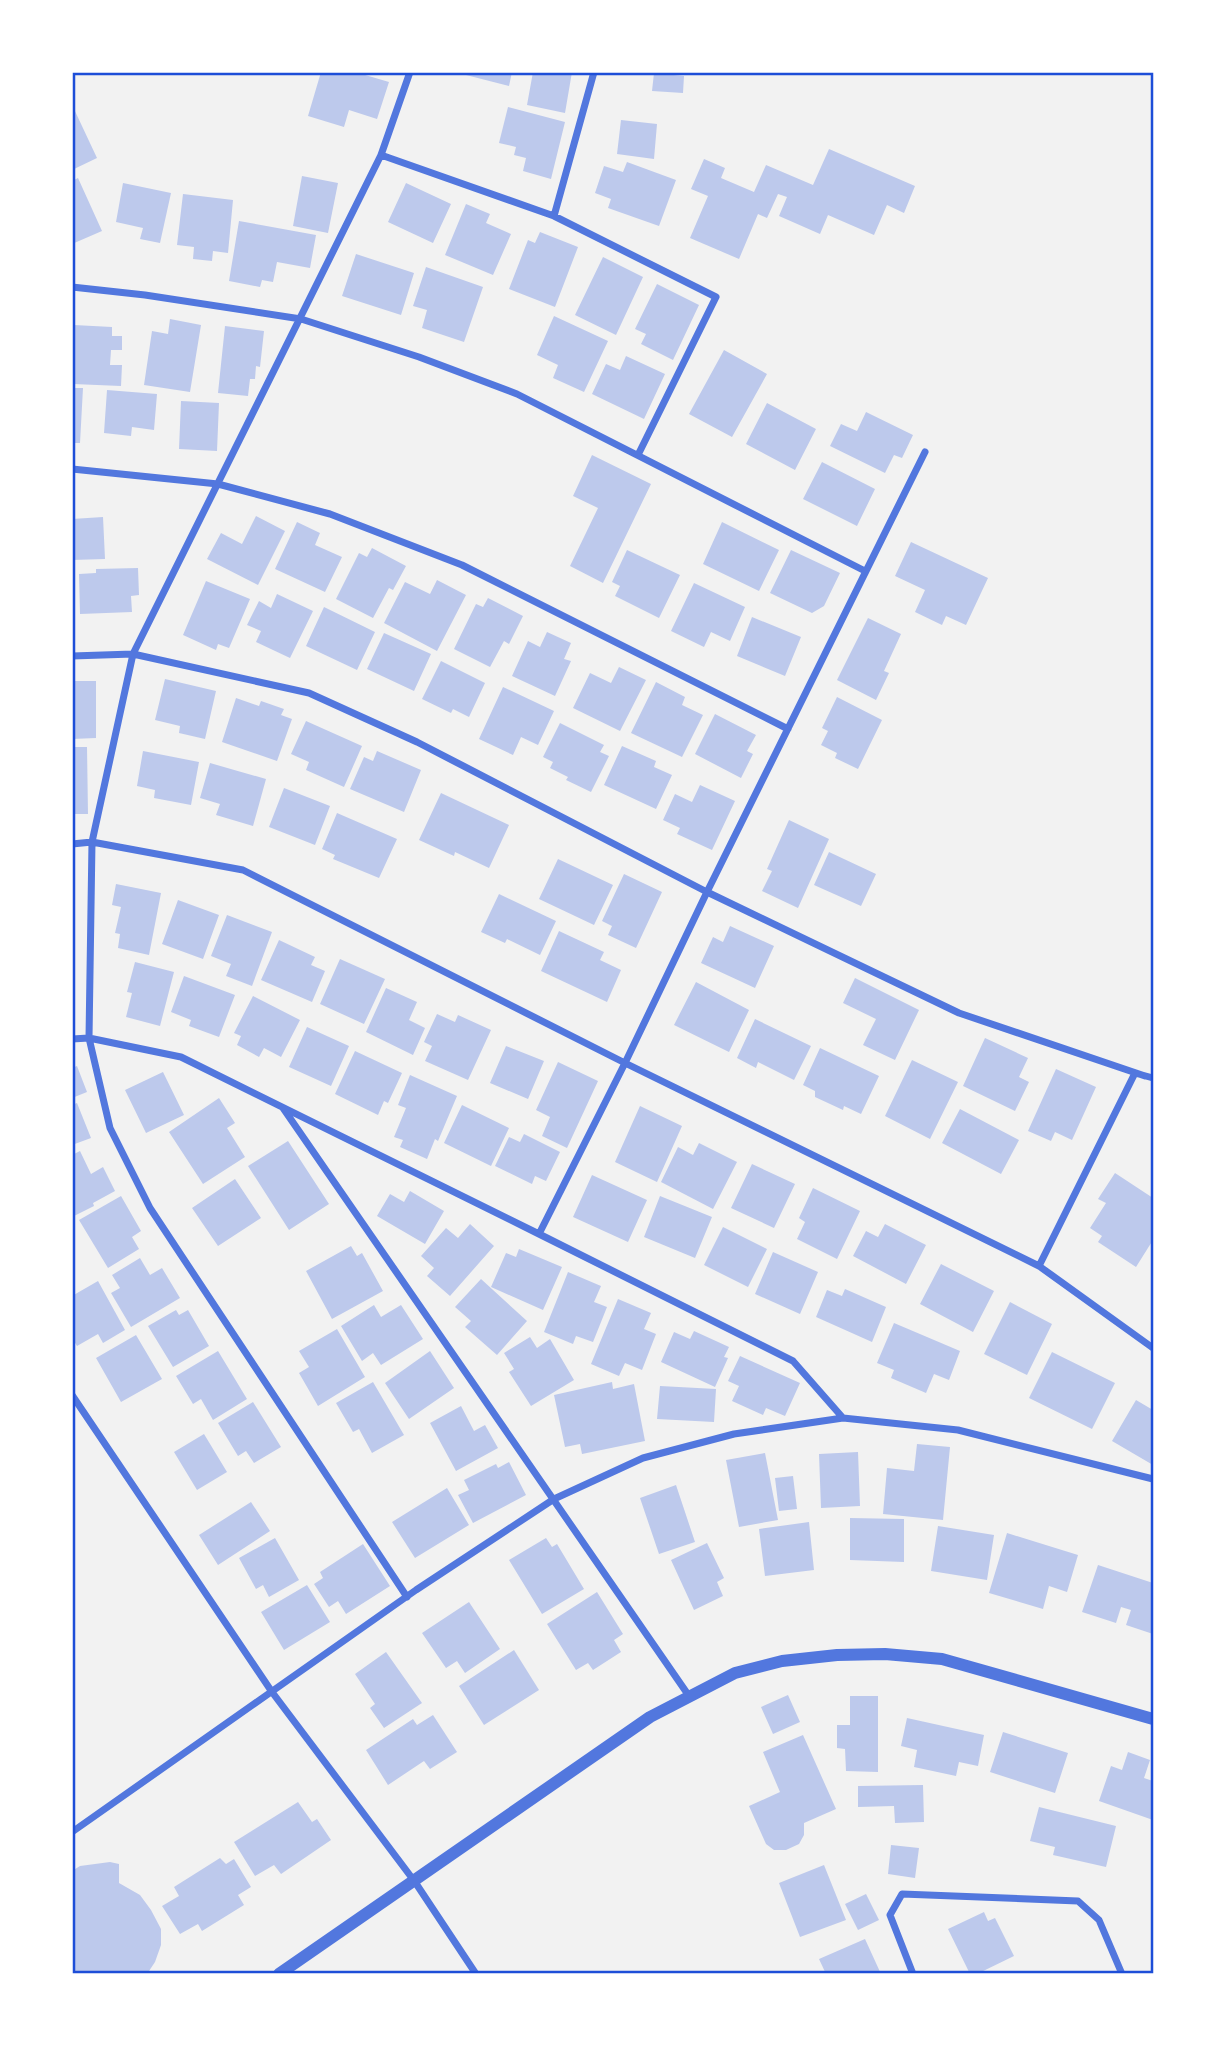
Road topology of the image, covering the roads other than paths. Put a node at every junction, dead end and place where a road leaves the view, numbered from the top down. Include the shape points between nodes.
1 (410, 72) edge
2 (594, 72) edge
3 (381, 155) junction
4 (554, 216) junction
5 (72, 287) edge
6 (300, 319) junction
7 (925, 452) dead end
8 (638, 456) junction
9 (72, 470) edge
10 (218, 484) junction
11 (865, 571) junction
12 (133, 654) junction
13 (72, 656) edge
14 (788, 729) junction
15 (92, 842) junction
16 (72, 844) edge
17 (707, 892) junction
18 (89, 1038) junction
19 (72, 1039) edge
20 (625, 1063) junction
21 (1149, 1077) edge
22 (283, 1108) junction
23 (539, 1234) junction
24 (1039, 1266) junction
25 (1153, 1348) edge
26 (72, 1395) edge
27 (843, 1418) junction
28 (1153, 1479) edge
29 (554, 1499) junction
30 (407, 1597) junction
31 (272, 1692) junction
32 (689, 1696) junction
33 (1153, 1719) edge
34 (72, 1832) edge
35 (415, 1882) junction
36 (279, 1974) edge
37 (476, 1974) edge
38 (913, 1974) edge
39 (1122, 1974) edge

1 - 3 street
2 - 4 street
3 - 4 street
3 - 6 street
4 - 8 street via 716,297
5 - 6 street
6 - 8 street via 517,394
6 - 10 street
7 - 11 street
8 - 11 street
9 - 10 street
10 - 12 street
10 - 14 street via 330,514 462,565
11 - 14 street
12 - 13 street
12 - 15 street
12 - 17 street via 309,693 417,742
14 - 17 street
15 - 16 street
15 - 18 street
15 - 20 street via 243,870
17 - 20 street
17 - 21 street via 959,1013
18 - 19 street
18 - 22 street via 181,1057
18 - 30 street via 110,1128 150,1208
20 - 23 street
20 - 24 street
21 - 24 street via 1135,1073
22 - 23 street
22 - 29 street
23 - 27 street via 793,1361
24 - 25 street
26 - 31 street
27 - 28 street via 958,1430
27 - 29 street via 734,1434 643,1458
29 - 30 street
29 - 32 street
30 - 31 street
31 - 34 street
31 - 35 street
32 - 33 street via 735,1674 782,1661 885,1654 942,1659
32 - 35 street via 650,1717
35 - 36 street
35 - 37 street
38 - 39 street via 890,1915 902,1894 1078,1901 1099,1920

